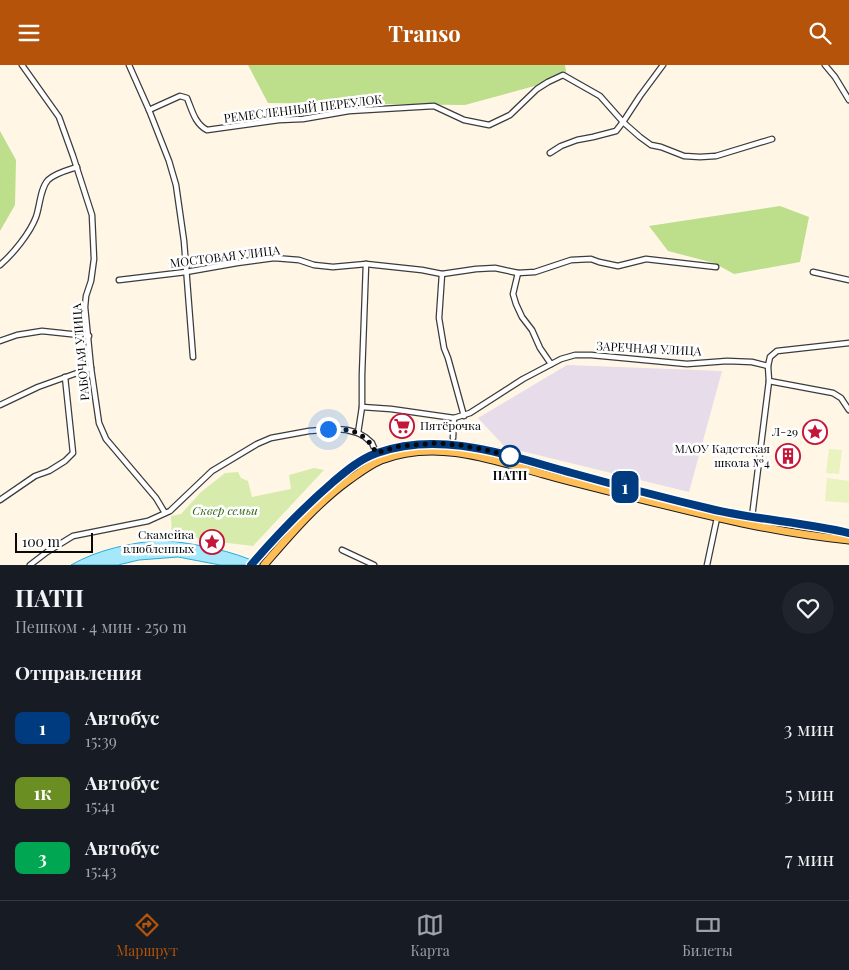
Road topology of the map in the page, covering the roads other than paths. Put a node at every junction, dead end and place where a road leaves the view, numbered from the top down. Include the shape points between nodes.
1 (22, 65) edge
2 (129, 65) edge
3 (663, 65) edge
4 (825, 65) edge
5 (849, 100) edge
6 (150, 109) junction
7 (623, 122) junction
8 (772, 139) dead end
9 (550, 153) dead end
10 (77, 167) junction
11 (366, 264) junction
12 (0, 265) edge
13 (716, 267) dead end
14 (186, 272) junction
15 (813, 272) dead end
16 (518, 273) junction
17 (442, 274) junction
18 (119, 279) dead end
19 (849, 280) edge
20 (89, 336) junction
21 (0, 341) edge
22 (849, 343) edge
23 (193, 357) dead end
24 (551, 364) junction
25 (768, 366) junction
26 (91, 368) junction
27 (65, 377) junction
28 (769, 381) junction
29 (0, 405) edge
30 (362, 407) junction
31 (849, 410) edge
32 (464, 416) junction
33 (454, 418) junction
34 (358, 433) junction
35 (453, 438) dead end
36 (376, 453) junction
37 (379, 461) junction
38 (0, 500) edge
39 (165, 513) junction
40 (752, 517) junction
41 (717, 518) junction
42 (849, 533) edge
43 (849, 540) edge
44 (342, 550) dead end
45 (30, 565) edge
46 (251, 565) edge
47 (264, 565) edge
48 (374, 565) edge
49 (707, 565) edge

1 - 10 street, РАБОЧАЯ УЛИЦА via 59,117
2 - 6 street
3 - 7 street
4 - 5 street
6 - 7 street, РЕМЕСЛЕННЫЙ ПЕРЕУЛОК via 180,96 187,98 200,127 207,130 349,111 434,106 464,120 489,125 510,115 537,89 563,75 600,96
6 - 14 street via 176,185
7 - 8 street via 651,145 684,156 716,156
7 - 9 street via 616,131 577,140
10 - 12 street via 48,181 35,220
10 - 20 street, РАБОЧАЯ УЛИЦА via 92,215 94,259 85,307
11 - 14 street, МОСТОВАЯ УЛИЦА via 333,267 274,258
11 - 17 street, МОСТОВАЯ УЛИЦА
11 - 30 street
13 - 16 street, МОСТОВАЯ УЛИЦА via 646,259 618,266 590,259 571,260 535,272
14 - 18 street, МОСТОВАЯ УЛИЦА
14 - 23 street
15 - 19 street
16 - 17 street, МОСТОВАЯ УЛИЦА via 495,268
16 - 24 street via 513,295 516,304
17 - 32 street via 440,318 444,348
20 - 21 street via 42,331
20 - 26 street, РАБОЧАЯ УЛИЦА
22 - 25 street via 777,351 770,357
24 - 25 street, ЗАРЕЧНАЯ УЛИЦА via 575,355 592,355 687,364 727,361
24 - 32 street, ЗАРЕЧНАЯ УЛИЦА
25 - 28 street
26 - 27 street
26 - 39 street, РАБОЧАЯ УЛИЦА via 99,423 106,439
27 - 29 street
27 - 38 street via 72,453 65,461 35,476
28 - 31 street via 834,393
28 - 40 street
30 - 33 street, ЗАРЕЧНАЯ УЛИЦА
30 - 34 street
32 - 33 street, ЗАРЕЧНАЯ УЛИЦА
33 - 35 street
34 - 36 street via 372,443
34 - 39 street via 328,429 264,441 212,471
36 - 37 street
36 - 40 main road via 419,444 459,445
36 - 46 main road via 358,462 318,495
37 - 41 main road via 422,451 458,452
37 - 47 main road via 362,470 317,507
39 - 45 street via 148,521 74,536
40 - 42 main road
41 - 43 main road
41 - 49 street
44 - 48 street

